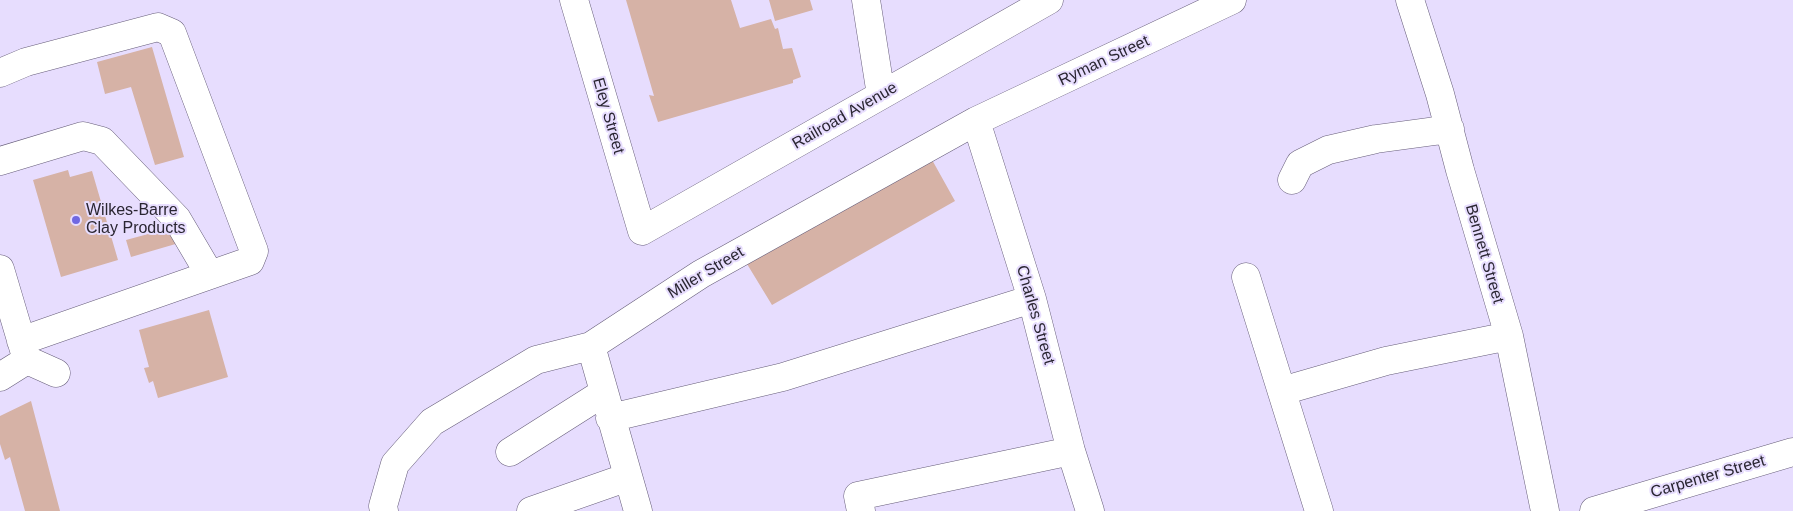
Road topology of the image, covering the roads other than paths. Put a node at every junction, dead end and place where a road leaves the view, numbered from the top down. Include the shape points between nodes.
1 (574, 0) edge
2 (866, 0) edge
3 (1049, 0) edge
4 (1232, 0) edge
5 (1410, 0) edge
6 (0, 73) edge
7 (881, 95) junction
8 (976, 121) junction
9 (1450, 129) junction
10 (0, 160) edge
11 (1292, 180) dead end
12 (642, 231) joint
13 (0, 270) edge
14 (210, 275) junction
15 (1246, 277) dead end
16 (1032, 299) junction
17 (1509, 336) junction
18 (591, 346) junction
19 (24, 351) junction
20 (56, 373) dead end
21 (0, 377) edge
22 (1282, 391) junction
23 (607, 406) junction
24 (1072, 451) junction
25 (510, 452) dead end
26 (1793, 452) edge
27 (628, 477) junction
28 (384, 511) edge
29 (531, 511) edge
30 (638, 511) edge
31 (861, 511) edge
32 (1090, 511) edge
33 (1319, 511) edge
34 (1545, 511) edge
35 (1594, 511) edge

1 - 12 street, Eley Street
2 - 7 street
3 - 7 street, Railroad Avenue
4 - 8 street, Ryman Street
5 - 9 street, Bennett Street
6 - 14 street via 26,62 158,27 172,33 254,251 250,261
7 - 12 street, Railroad Avenue
8 - 16 street, Charles Street
8 - 18 street, Miller Street via 701,274
9 - 11 street via 1376,139 1328,150 1300,164
9 - 17 street, Bennett Street
10 - 14 street via 83,136 102,141 177,219
13 - 19 street
14 - 19 street
15 - 22 street
16 - 23 street via 783,377
16 - 24 street, Charles Street
17 - 22 street via 1386,361
17 - 34 street, Bennett Street
18 - 23 street
18 - 28 street, Miller Street via 536,360 432,422 395,464
19 - 20 street
19 - 21 street
22 - 33 street
23 - 25 street
23 - 27 street
24 - 31 street via 858,496
24 - 32 street, Charles Street
26 - 35 street, Carpenter Street
27 - 29 street
27 - 30 street

